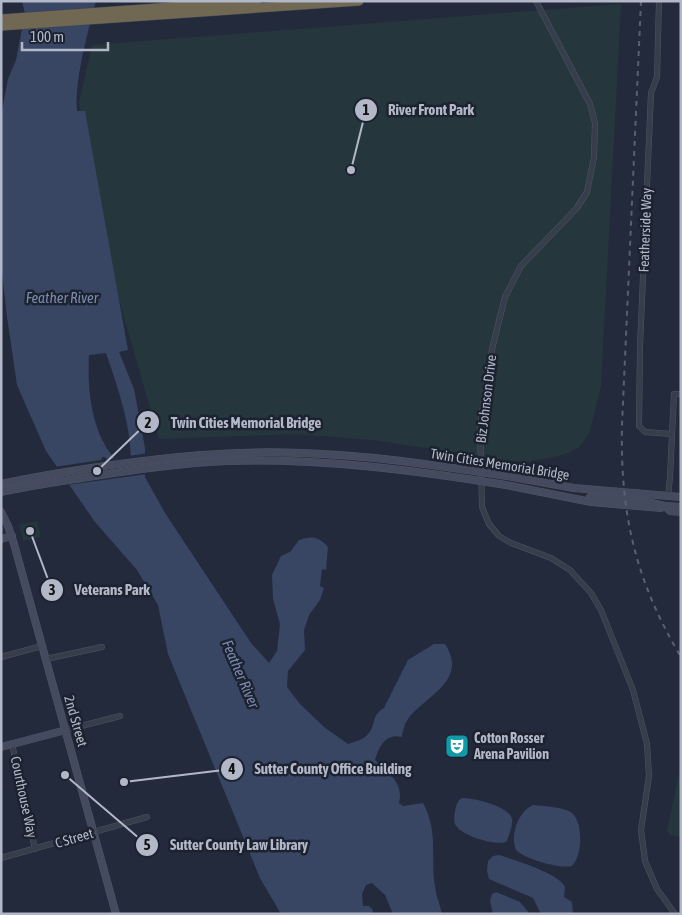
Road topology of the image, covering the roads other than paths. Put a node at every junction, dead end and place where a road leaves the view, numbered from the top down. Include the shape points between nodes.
1 (257, 1) edge
2 (360, 1) edge
3 (536, 1) edge
4 (659, 1) edge
5 (1, 19) edge
6 (1, 26) edge
7 (681, 394) edge
8 (672, 434) junction
9 (1, 484) edge
10 (1, 492) edge
11 (668, 496) junction
12 (681, 497) edge
13 (665, 506) junction
14 (681, 507) edge
15 (1, 512) edge
16 (681, 512) edge
17 (12, 536) junction
18 (1, 539) edge
19 (42, 646) junction
20 (102, 648) dead end
21 (1, 657) edge
22 (46, 659) junction
23 (120, 716) dead end
24 (66, 730) junction
25 (12, 744) junction
26 (1, 747) edge
27 (147, 817) dead end
28 (94, 832) junction
29 (35, 849) junction
30 (1, 858) edge
31 (116, 914) edge
32 (675, 914) edge

1 - 5 highway
2 - 6 highway
3 - 32 street, Biz Johnson Drive via 590,104 595,124 594,156 584,198 521,266 505,297 492,349 480,426 482,507 499,536 565,567 585,585 602,610 632,690 647,744 649,776 641,830 645,861 657,889
4 - 8 street, Featherside Way via 657,77 651,93 639,426 645,432
7 - 8 street via 674,394
8 - 11 street
9 - 11 main road, Twin Cities Memorial Bridge, bridge via 159,458 248,452 369,458 574,488
10 - 13 main road, Twin Cities Memorial Bridge, bridge via 153,467 248,460 303,461 376,466 556,494
11 - 12 main road, Twin Cities Memorial Bridge
13 - 14 main road
13 - 16 main road via 670,511
15 - 17 main road, 2nd Street
17 - 18 main road
17 - 19 main road, 2nd Street
19 - 21 street
19 - 22 main road, 2nd Street
20 - 22 street
22 - 24 main road, 2nd Street
23 - 24 street
24 - 25 main road
24 - 28 main road, 2nd Street
25 - 26 main road
25 - 29 street, Courthouse Way
27 - 28 street, C Street
28 - 29 street, C Street
28 - 31 main road, 2nd Street
29 - 30 street, C Street

